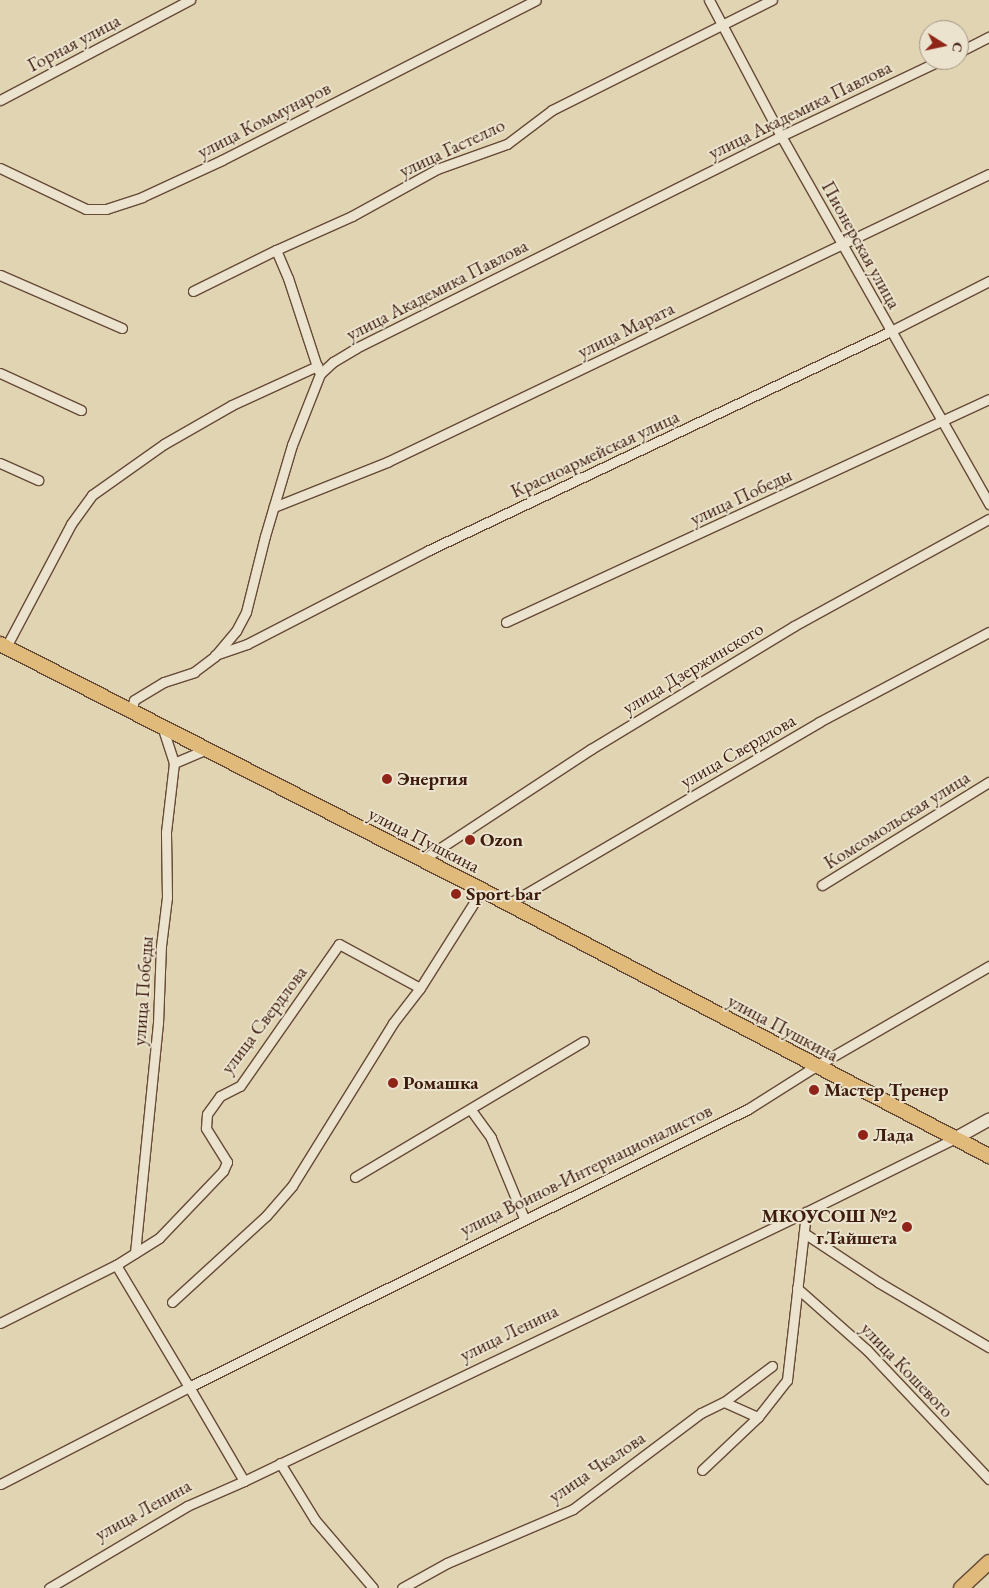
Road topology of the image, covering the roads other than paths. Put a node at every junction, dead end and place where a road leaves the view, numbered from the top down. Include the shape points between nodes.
1 (190, 0) edge
2 (536, 0) edge
3 (709, 0) edge
4 (772, 0) edge
5 (722, 24) junction
6 (989, 37) edge
7 (969, 47) edge
8 (920, 70) edge
9 (0, 100) edge
10 (781, 136) junction
11 (0, 168) edge
12 (989, 174) edge
13 (842, 244) junction
14 (276, 250) junction
15 (0, 275) edge
16 (989, 281) edge
17 (193, 291) dead end
18 (122, 328) dead end
19 (891, 331) junction
20 (318, 370) junction
21 (0, 373) edge
22 (989, 399) edge
23 (81, 410) dead end
24 (942, 422) junction
25 (0, 463) edge
26 (38, 480) dead end
27 (989, 504) edge
28 (274, 507) junction
29 (989, 519) edge
30 (506, 622) dead end
31 (989, 632) edge
32 (3, 646) edge
33 (215, 656) junction
34 (131, 713) junction
35 (163, 729) junction
36 (204, 750) junction
37 (174, 763) junction
38 (989, 782) edge
39 (422, 860) junction
40 (822, 885) dead end
41 (482, 890) junction
42 (508, 904) junction
43 (989, 966) edge
44 (420, 988) junction
45 (584, 1041) dead end
46 (816, 1066) junction
47 (471, 1110) junction
48 (989, 1120) edge
49 (956, 1138) junction
50 (989, 1156) edge
51 (355, 1177) dead end
52 (806, 1212) junction
53 (524, 1218) junction
54 (804, 1233) junction
55 (135, 1253) junction
56 (116, 1265) junction
57 (797, 1288) junction
58 (172, 1302) dead end
59 (0, 1324) edge
60 (989, 1347) edge
61 (772, 1366) dead end
62 (189, 1387) junction
63 (724, 1402) junction
64 (758, 1417) junction
65 (280, 1463) junction
66 (702, 1470) dead end
67 (989, 1479) edge
68 (244, 1481) junction
69 (0, 1484) edge
70 (989, 1562) edge
71 (49, 1588) edge
72 (373, 1588) edge
73 (402, 1588) edge
74 (961, 1588) edge

1 - 9 street, Горная улица
2 - 11 street, улица Коммунаров via 142,198 106,209 86,209
3 - 5 street, Пионерская улица
4 - 5 street, улица Гастелло
5 - 10 street, Пионерская улица
5 - 14 street, улица Гастелло via 552,110 507,144 437,170 352,216
6 - 7 street
8 - 10 street, улица Академика Павлова
10 - 13 street, Пионерская улица
10 - 20 street, улица Академика Павлова
12 - 13 street, улица Марата
13 - 19 street, Пионерская улица
13 - 28 street, улица Марата via 387,462
14 - 17 street, улица Гастелло
14 - 20 street
15 - 18 street
16 - 19 street, Красноармейская улица
19 - 24 street, Пионерская улица
19 - 33 street, Красноармейская улица via 429,550 247,644
20 - 28 street, улица Академика Павлова
20 - 32 street via 232,405 164,444 92,495 71,524
21 - 23 street
22 - 24 street, улица Победы
24 - 27 street, Пионерская улица
24 - 30 street, улица Победы
25 - 26 street
28 - 33 street, улица Академика Павлова via 246,612 236,631
29 - 39 street, улица Дзержинского via 794,626 591,749
31 - 42 street, улица Свердлова via 819,722
32 - 34 main road, улица Пушкина
33 - 34 street, улица Академика Павлова via 194,672 151,688 134,700
34 - 35 main road, улица Пушкина
35 - 36 main road, улица Пушкина
35 - 37 street
36 - 37 street
36 - 39 main road, улица Пушкина
37 - 55 street, улица Победы via 166,832 167,897 158,1023
38 - 40 street, Комсомольская улица
39 - 41 main road, улица Пушкина
41 - 42 main road, улица Пушкина
41 - 44 street
42 - 46 main road, улица Пушкина
43 - 46 street, улица Воинов-Интернационалистов
44 - 55 street, улица Свердлова via 339,944 240,1086 220,1096 207,1114 206,1128 227,1162 223,1171 159,1238
44 - 58 street via 392,1023 292,1186 266,1216
45 - 47 street
46 - 49 main road, улица Пушкина
46 - 53 street, улица Воинов-Интернационалистов via 748,1109
47 - 51 street
47 - 53 street via 491,1138
48 - 49 main road, улица Ленина
49 - 50 main road, улица Пушкина
49 - 52 street, улица Ленина
52 - 54 street
52 - 65 street, улица Ленина
53 - 62 street, улица Воинов-Интернационалистов
54 - 57 street
54 - 60 street via 878,1282
55 - 56 street, улица Свердлова
56 - 59 street, улица Свердлова
56 - 62 street
57 - 64 street via 787,1380
57 - 67 street, улица Кошевого via 867,1350
61 - 63 street, улица Чкалова
62 - 68 street
62 - 69 street, улица Воинов-Интернационалистов
63 - 64 street
63 - 73 street, улица Чкалова via 701,1413 573,1508 447,1563
64 - 66 street
65 - 68 street, улица Ленина
65 - 72 street via 314,1520
68 - 71 street, улица Ленина via 187,1506
70 - 74 main road

